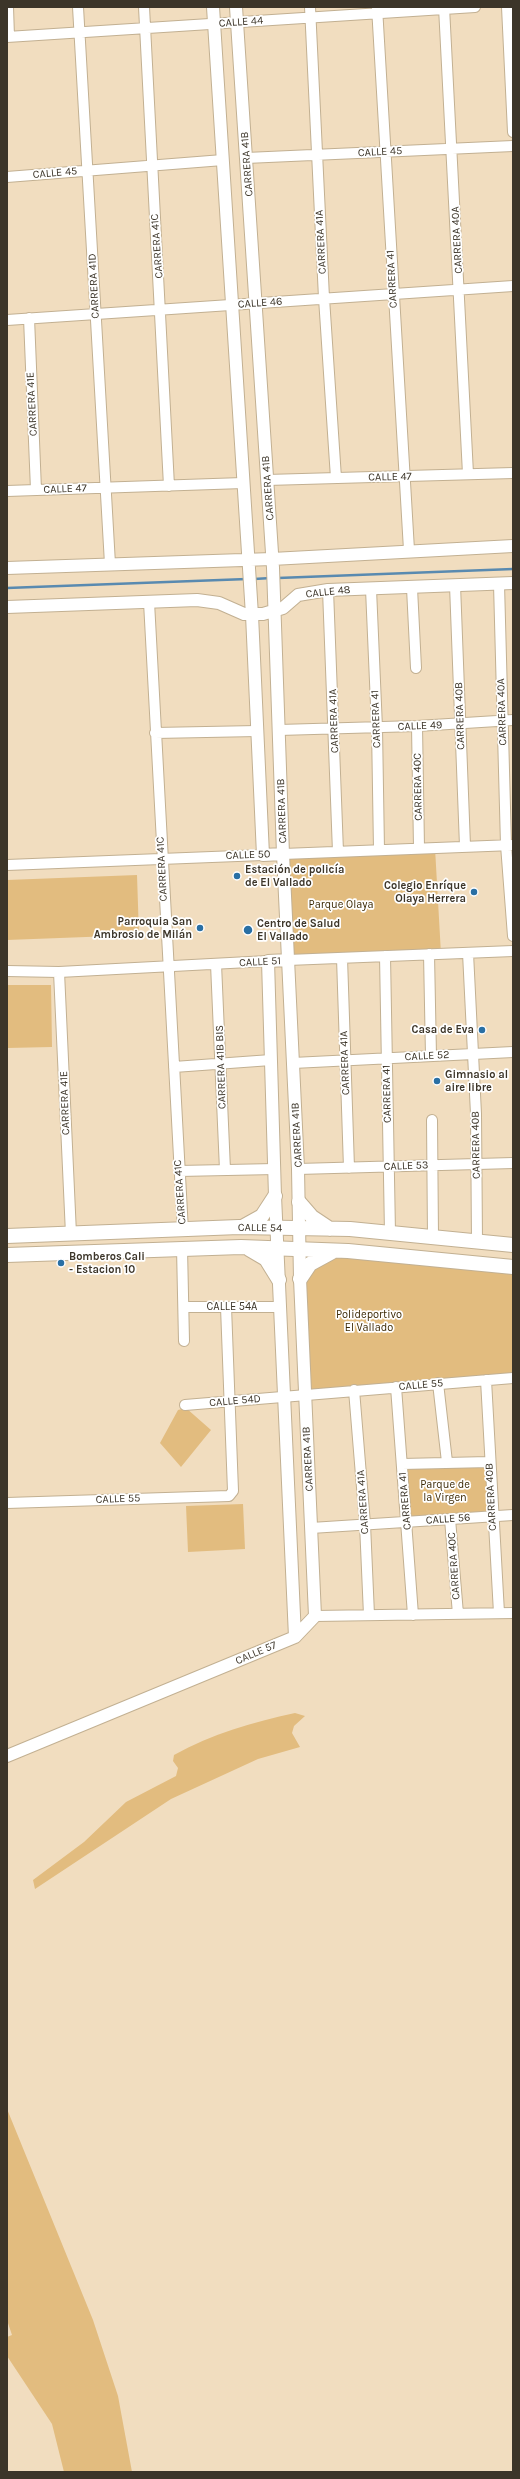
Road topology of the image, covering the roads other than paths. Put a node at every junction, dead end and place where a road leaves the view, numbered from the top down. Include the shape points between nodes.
1 (8, 7) edge
2 (78, 7) edge
3 (144, 7) edge
4 (213, 7) edge
5 (236, 7) edge
6 (310, 7) edge
7 (474, 7) edge
8 (507, 7) edge
9 (444, 8) edge
10 (377, 10) edge
11 (311, 18) junction
12 (237, 22) junction
13 (214, 24) junction
14 (146, 28) junction
15 (79, 32) junction
16 (8, 37) edge
17 (513, 132) edge
18 (513, 146) edge
19 (452, 149) junction
20 (386, 152) junction
21 (317, 155) junction
22 (246, 158) junction
23 (223, 160) junction
24 (152, 166) junction
25 (87, 170) junction
26 (7, 177) edge
27 (513, 286) edge
28 (459, 290) junction
29 (393, 294) junction
30 (324, 298) junction
31 (256, 303) junction
32 (232, 305) junction
33 (161, 309) junction
34 (96, 314) junction
35 (29, 318) junction
36 (7, 320) edge
37 (513, 473) edge
38 (468, 474) junction
39 (404, 477) junction
40 (336, 478) junction
41 (267, 480) junction
42 (243, 483) junction
43 (169, 486) junction
44 (105, 488) junction
45 (36, 490) junction
46 (7, 491) edge
47 (513, 546) edge
48 (409, 550) junction
49 (110, 564) junction
50 (248, 564) junction
51 (273, 564) junction
52 (7, 568) edge
53 (513, 583) edge
54 (499, 584) junction
55 (455, 585) junction
56 (412, 588) junction
57 (371, 589) junction
58 (328, 590) junction
59 (149, 602) junction
60 (7, 607) edge
61 (274, 612) junction
62 (252, 615) junction
63 (416, 668) dead end
64 (513, 720) edge
65 (502, 721) junction
66 (461, 724) junction
67 (417, 726) junction
68 (377, 728) junction
69 (334, 729) junction
70 (279, 730) junction
71 (257, 731) junction
72 (156, 733) junction
73 (510, 845) edge
74 (465, 846) junction
75 (419, 848) junction
76 (379, 850) junction
77 (338, 852) junction
78 (283, 854) junction
79 (263, 855) junction
80 (162, 859) junction
81 (7, 865) edge
82 (513, 936) edge
83 (513, 951) edge
84 (468, 953) junction
85 (430, 954) junction
86 (385, 956) junction
87 (342, 958) junction
88 (288, 960) junction
89 (268, 961) junction
90 (216, 964) junction
91 (168, 967) junction
92 (7, 971) edge
93 (59, 972) junction
94 (513, 1052) edge
95 (473, 1054) junction
96 (431, 1056) junction
97 (387, 1058) junction
98 (271, 1060) junction
99 (345, 1060) junction
100 (293, 1063) junction
101 (221, 1064) junction
102 (174, 1067) junction
103 (432, 1120) dead end
104 (513, 1163) edge
105 (477, 1164) junction
106 (434, 1165) junction
107 (389, 1167) junction
108 (349, 1168) junction
109 (275, 1169) junction
110 (298, 1169) junction
111 (225, 1170) junction
112 (179, 1171) junction
113 (275, 1196) junction
114 (299, 1202) junction
115 (239, 1228) junction
116 (277, 1229) junction
117 (299, 1229) junction
118 (330, 1229) junction
119 (350, 1229) junction
120 (183, 1231) junction
121 (390, 1232) junction
122 (71, 1234) junction
123 (7, 1236) edge
124 (433, 1238) junction
125 (478, 1242) junction
126 (513, 1245) edge
127 (182, 1248) junction
128 (241, 1248) junction
129 (278, 1249) junction
130 (300, 1250) junction
131 (341, 1251) junction
132 (7, 1255) edge
133 (513, 1267) edge
134 (300, 1279) junction
135 (279, 1280) junction
136 (184, 1307) junction
137 (280, 1307) junction
138 (226, 1308) junction
139 (184, 1341) dead end
140 (513, 1378) edge
141 (486, 1380) junction
142 (438, 1383) junction
143 (396, 1387) junction
144 (354, 1390) junction
145 (305, 1394) junction
146 (284, 1397) junction
147 (230, 1401) junction
148 (185, 1405) dead end
149 (447, 1462) junction
150 (489, 1462) junction
151 (402, 1464) junction
152 (7, 1503) edge
153 (513, 1515) edge
154 (492, 1516) junction
155 (450, 1519) junction
156 (407, 1521) junction
157 (365, 1524) junction
158 (311, 1528) junction
159 (499, 1613) junction
160 (513, 1613) edge
161 (458, 1614) junction
162 (369, 1615) junction
163 (413, 1615) junction
164 (315, 1616) junction
165 (294, 1637) junction
166 (7, 1756) edge

1 - 16 street
2 - 15 street, CARRERA 41D
3 - 14 street, CARRERA 41C
4 - 13 street, CARRERA 41B
5 - 12 street, CARRERA 41B
6 - 11 street, CARRERA 41A
7 - 9 street, CALLE 44
8 - 17 street
9 - 10 street, CALLE 44
9 - 19 street, CARRERA 40A
10 - 11 street, CALLE 44
10 - 20 street, CARRERA 41
11 - 12 street, CALLE 44
11 - 21 street, CARRERA 41A
12 - 13 street, CALLE 44
12 - 22 street, CARRERA 41B
13 - 14 street, CALLE 44
13 - 23 street, CARRERA 41B
14 - 15 street, CALLE 44
14 - 24 street, CARRERA 41C
15 - 16 street, CALLE 44
15 - 25 street, CARRERA 41D
18 - 19 street, CALLE 45
19 - 20 street, CALLE 45
19 - 28 street, CARRERA 40A
20 - 21 street, CALLE 45
20 - 29 street, CARRERA 41
21 - 22 street, CALLE 45
21 - 30 street, CARRERA 41A
22 - 31 street, CARRERA 41B
23 - 24 street, CALLE 45
23 - 32 street, CARRERA 41B
24 - 25 street, CALLE 45
24 - 33 street, CARRERA 41C
25 - 26 street, CALLE 45
25 - 34 street, CARRERA 41D
27 - 28 street, CALLE 46
28 - 29 street, CALLE 46
28 - 38 street, CARRERA 40A
29 - 30 street, CALLE 46
29 - 39 street, CARRERA 41
30 - 31 street, CALLE 46
30 - 40 street, CARRERA 41A
31 - 32 street, CALLE 46
31 - 41 street, CARRERA 41B
32 - 33 street, CALLE 46
32 - 42 street, CARRERA 41B
33 - 34 street, CALLE 46
33 - 43 street, CARRERA 41C
34 - 35 street, CALLE 46
34 - 44 street, CARRERA 41D
35 - 36 street, CALLE 46
35 - 45 street, CARRERA 41E
37 - 38 street, CALLE 47
38 - 39 street, CALLE 47
39 - 40 street, CALLE 47
39 - 48 street, CARRERA 41
40 - 41 street, CALLE 47
41 - 51 street, CARRERA 41B
42 - 43 street, CALLE 47
42 - 50 street, CARRERA 41B
43 - 44 street, CALLE 47
44 - 45 street, CALLE 47
44 - 49 street, CARRERA 41D
45 - 46 street, CALLE 47
47 - 48 street
48 - 51 street
49 - 50 street
49 - 52 street
50 - 51 street
50 - 62 street, CARRERA 41B
51 - 61 street, CARRERA 41B
53 - 54 street, CALLE 48
54 - 55 street, CALLE 48
54 - 65 street, CARRERA 40A
55 - 56 street, CALLE 48
55 - 66 street, CARRERA 40B
56 - 57 street, CALLE 48
56 - 63 street
57 - 58 street, CALLE 48
57 - 68 street, CARRERA 41
58 - 61 street, CALLE 48 via 298,595
58 - 69 street, CARRERA 41A
59 - 60 street, CALLE 48
59 - 62 street, CALLE 48 via 197,600 219,603 230,610
59 - 72 street, CARRERA 41C
61 - 62 street, CALLE 48
61 - 70 street, CARRERA 41B
62 - 71 street, CARRERA 41B
64 - 65 street, CALLE 49
65 - 66 street, CALLE 49
65 - 73 street, CARRERA 40A
66 - 67 street, CALLE 49
66 - 74 street, CARRERA 40B
67 - 68 street, CALLE 49
67 - 75 street, CARRERA 40C
68 - 69 street, CALLE 49
68 - 76 street, CARRERA 41
69 - 70 street, CALLE 49
69 - 77 street, CARRERA 41A
70 - 78 street, CARRERA 41B
71 - 72 street
71 - 79 street, CARRERA 41B
72 - 80 street, CARRERA 41C
73 - 74 street, CALLE 50
73 - 82 street, CARRERA 40A
74 - 75 street, CALLE 50
75 - 76 street, CALLE 50
76 - 77 street, CALLE 50
77 - 78 street, CALLE 50
78 - 79 street, CALLE 50
78 - 88 street, CARRERA 41B
79 - 80 street, CALLE 50
80 - 81 street, CALLE 50
80 - 91 street, CARRERA 41C
83 - 84 street, CALLE 51
84 - 85 street, CALLE 51
84 - 95 street, CARRERA 40B
85 - 86 street, CALLE 51
85 - 96 street
86 - 87 street, CALLE 51
86 - 97 street, CARRERA 41
87 - 88 street, CALLE 51
87 - 99 street, CARRERA 41A
88 - 89 street, CALLE 51
88 - 100 street, CARRERA 41B
89 - 90 street, CALLE 51
89 - 98 street, CARRERA 41B
90 - 91 street, CALLE 51
90 - 101 street, CARRERA 41B BIS
91 - 93 street, CALLE 51
91 - 102 street, CARRERA 41C
92 - 93 street, CALLE 51
93 - 122 street, CARRERA 41E
94 - 95 street, CALLE 52
95 - 96 street, CALLE 52
95 - 105 street, CARRERA 40B
96 - 97 street, CALLE 52
97 - 99 street, CALLE 52
97 - 107 street, CARRERA 41
98 - 101 street
98 - 109 street, CARRERA 41B
99 - 100 street, CALLE 52
99 - 108 street, CARRERA 41A
100 - 110 street, CARRERA 41B
101 - 102 street
101 - 111 street, CARRERA 41B BIS
102 - 112 street, CARRERA 41C
103 - 106 street
104 - 105 street, CALLE 53
105 - 106 street, CALLE 53
105 - 125 street, CARRERA 40B
106 - 107 street, CALLE 53
106 - 124 street
107 - 108 street, CALLE 53
107 - 121 street, CARRERA 41
108 - 110 street, CALLE 53
109 - 111 street
109 - 113 street, CARRERA 41B
110 - 114 street, CARRERA 41B
111 - 112 street
112 - 120 street, CARRERA 41C
113 - 115 main road via 262,1216
113 - 116 street, CARRERA 41B
114 - 117 street, CARRERA 41B
114 - 118 main road via 312,1217
115 - 116 main road, CALLE 54
115 - 120 main road, CALLE 54
116 - 117 main road, CALLE 54
116 - 129 street, CARRERA 41B
117 - 118 main road, CALLE 54
117 - 130 street, CARRERA 41B
118 - 119 main road, CALLE 54
119 - 121 main road, CALLE 54
119 - 131 main road via 344,1233 341,1240
120 - 122 main road, CALLE 54
121 - 124 main road, CALLE 54
122 - 123 main road, CALLE 54
124 - 125 main road, CALLE 54
125 - 126 main road, CALLE 54
127 - 128 main road, CALLE 54
127 - 132 main road, CALLE 54
127 - 136 street
128 - 129 main road, CALLE 54
128 - 135 main road via 250,1249 266,1259
129 - 130 main road, CALLE 54
129 - 135 street, CARRERA 41B
130 - 131 main road, CALLE 54
130 - 134 street, CARRERA 41B
131 - 133 main road, CALLE 54
131 - 134 main road via 314,1261
134 - 145 street, CARRERA 41B
135 - 137 street, CARRERA 41B
136 - 138 street, CALLE 54A
136 - 139 street
137 - 138 street, CALLE 54A
137 - 146 street, CARRERA 41B
138 - 147 street
140 - 141 street, CALLE 55
141 - 142 street, CALLE 55
141 - 150 street, CARRERA 40B
142 - 143 street, CALLE 55
142 - 149 street
143 - 144 street, CALLE 55
143 - 151 street, CARRERA 41
144 - 145 street, CALLE 55
144 - 157 street, CARRERA 41A
145 - 146 street, CALLE 54D
145 - 158 street, CARRERA 41B
146 - 147 street, CALLE 54D
146 - 165 street, CARRERA 41B
147 - 148 street, CALLE 54D
147 - 152 street, CALLE 55 via 233,1491 229,1496
149 - 150 street
149 - 151 street
150 - 154 street, CARRERA 40B
151 - 156 street, CARRERA 41
153 - 154 street, CALLE 56
154 - 155 street, CALLE 56
154 - 159 street, CARRERA 40B
155 - 156 street, CALLE 56
155 - 161 street, CARRERA 40C
156 - 157 street, CALLE 56
156 - 163 street, CARRERA 41
157 - 158 street, CALLE 56
157 - 162 street, CARRERA 41A
158 - 164 street, CARRERA 41B
159 - 160 street
159 - 161 street
161 - 163 street
162 - 163 street
162 - 164 street
164 - 165 street, CALLE 57
165 - 166 street, CALLE 57

